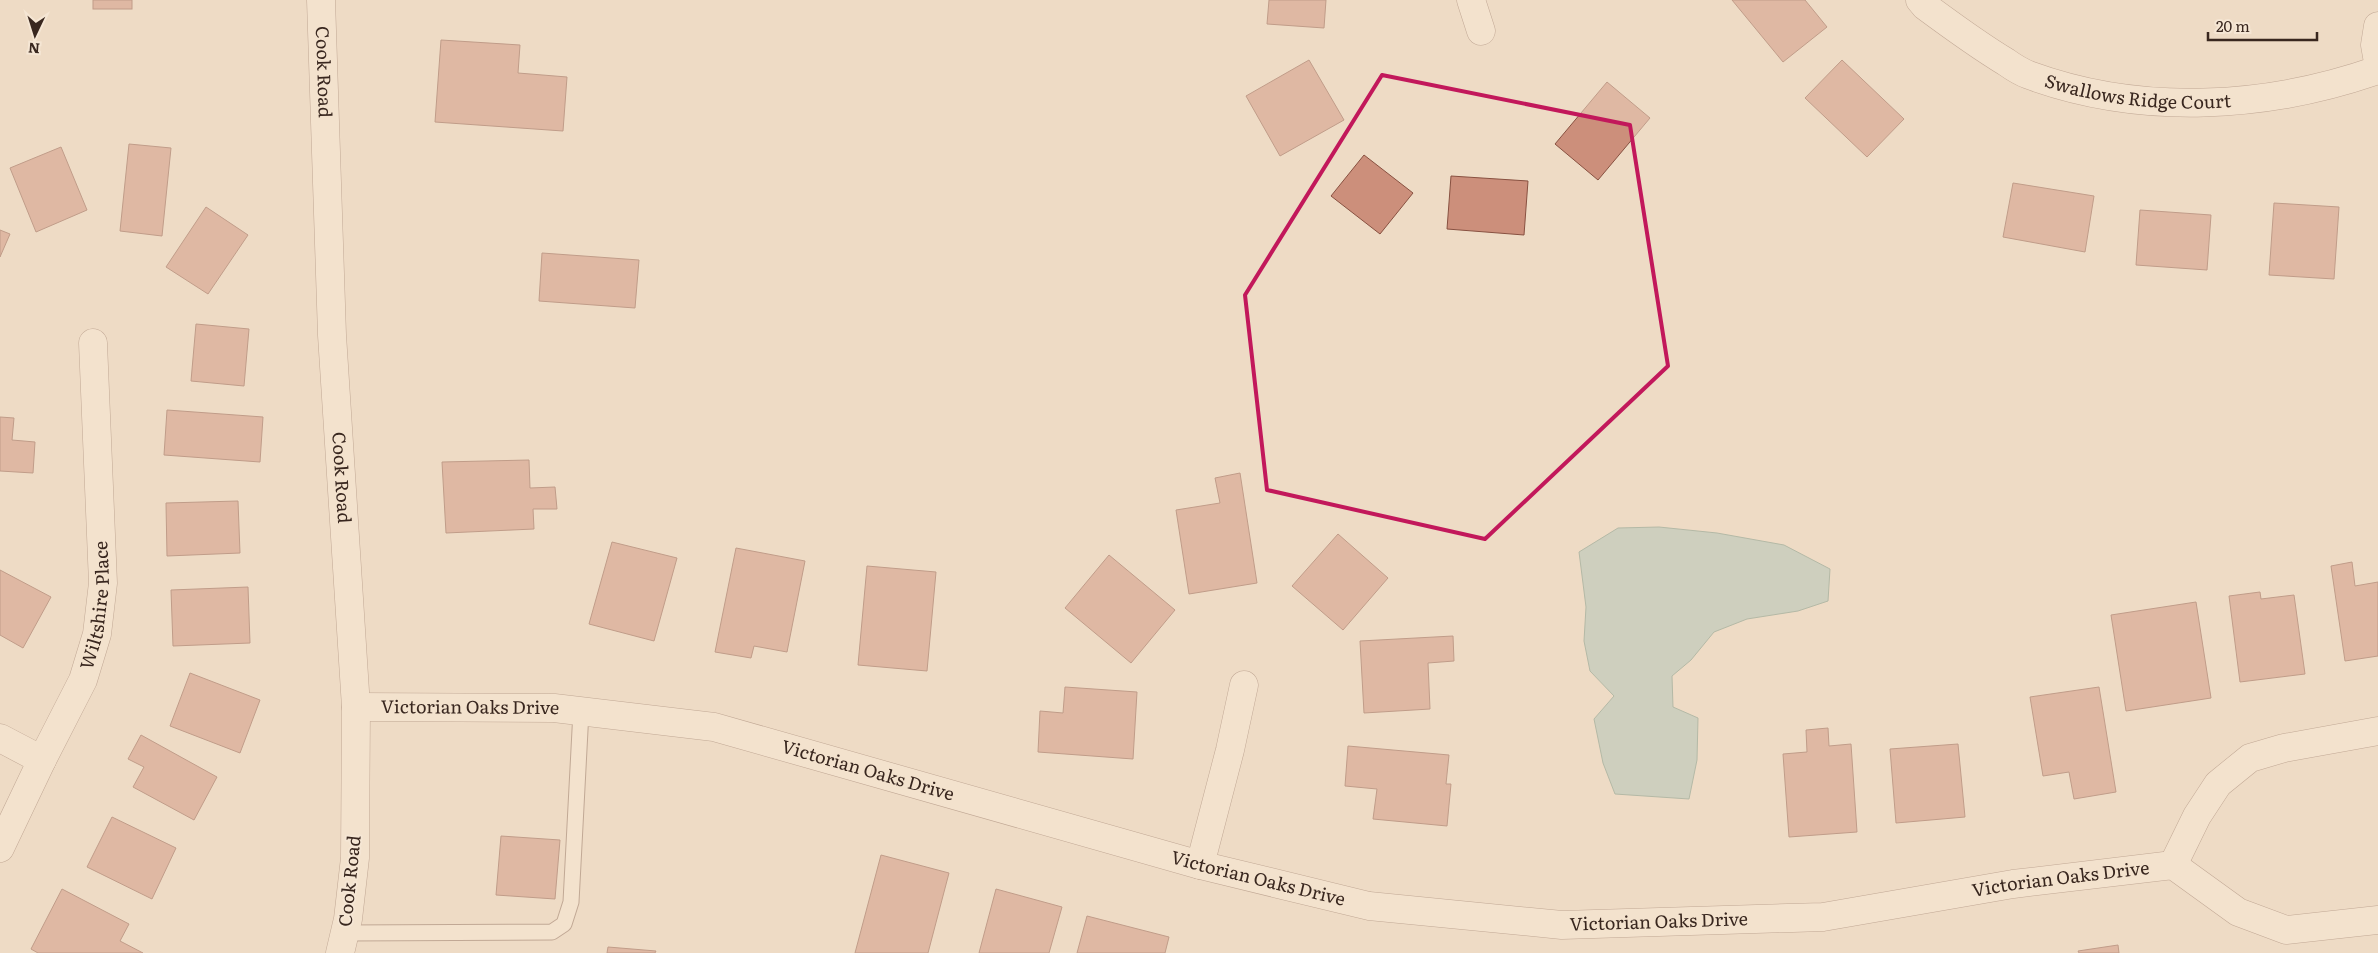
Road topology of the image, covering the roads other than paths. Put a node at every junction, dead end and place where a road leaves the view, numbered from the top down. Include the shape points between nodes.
1 (321, 0) edge
2 (1470, 0) edge
3 (1920, 0) edge
4 (2378, 26) edge
5 (1481, 31) dead end
6 (2378, 62) edge
7 (2378, 70) edge
8 (93, 342) dead end
9 (1244, 686) dead end
10 (356, 707) junction
11 (581, 712) junction
12 (2378, 732) edge
13 (0, 738) edge
14 (42, 760) junction
15 (0, 848) edge
16 (1200, 865) junction
17 (2173, 865) junction
18 (2378, 920) edge
19 (343, 943) edge

1 - 10 street, Cook Road via 332,335
2 - 5 street
3 - 7 street, Swallows Ridge Court via 1981,47 2027,75 2109,98 2182,103 2234,101 2338,84
4 - 6 street via 2375,45
8 - 14 street, Wiltshire Place via 103,583 97,634 84,680
9 - 16 street
10 - 11 street, Victorian Oaks Drive via 554,708
10 - 19 street, Cook Road via 355,858
11 - 16 street, Victorian Oaks Drive via 714,727
11 - 19 lane via 571,902 564,924 552,932
12 - 17 street, Victorian Oaks Drive via 2284,748 2250,758 2218,784 2197,816
13 - 14 street
14 - 15 street, Wiltshire Place
16 - 17 street, Victorian Oaks Drive via 1369,906 1562,925 1823,917 2013,884
17 - 18 street, Victorian Oaks Drive via 2238,912 2286,930

